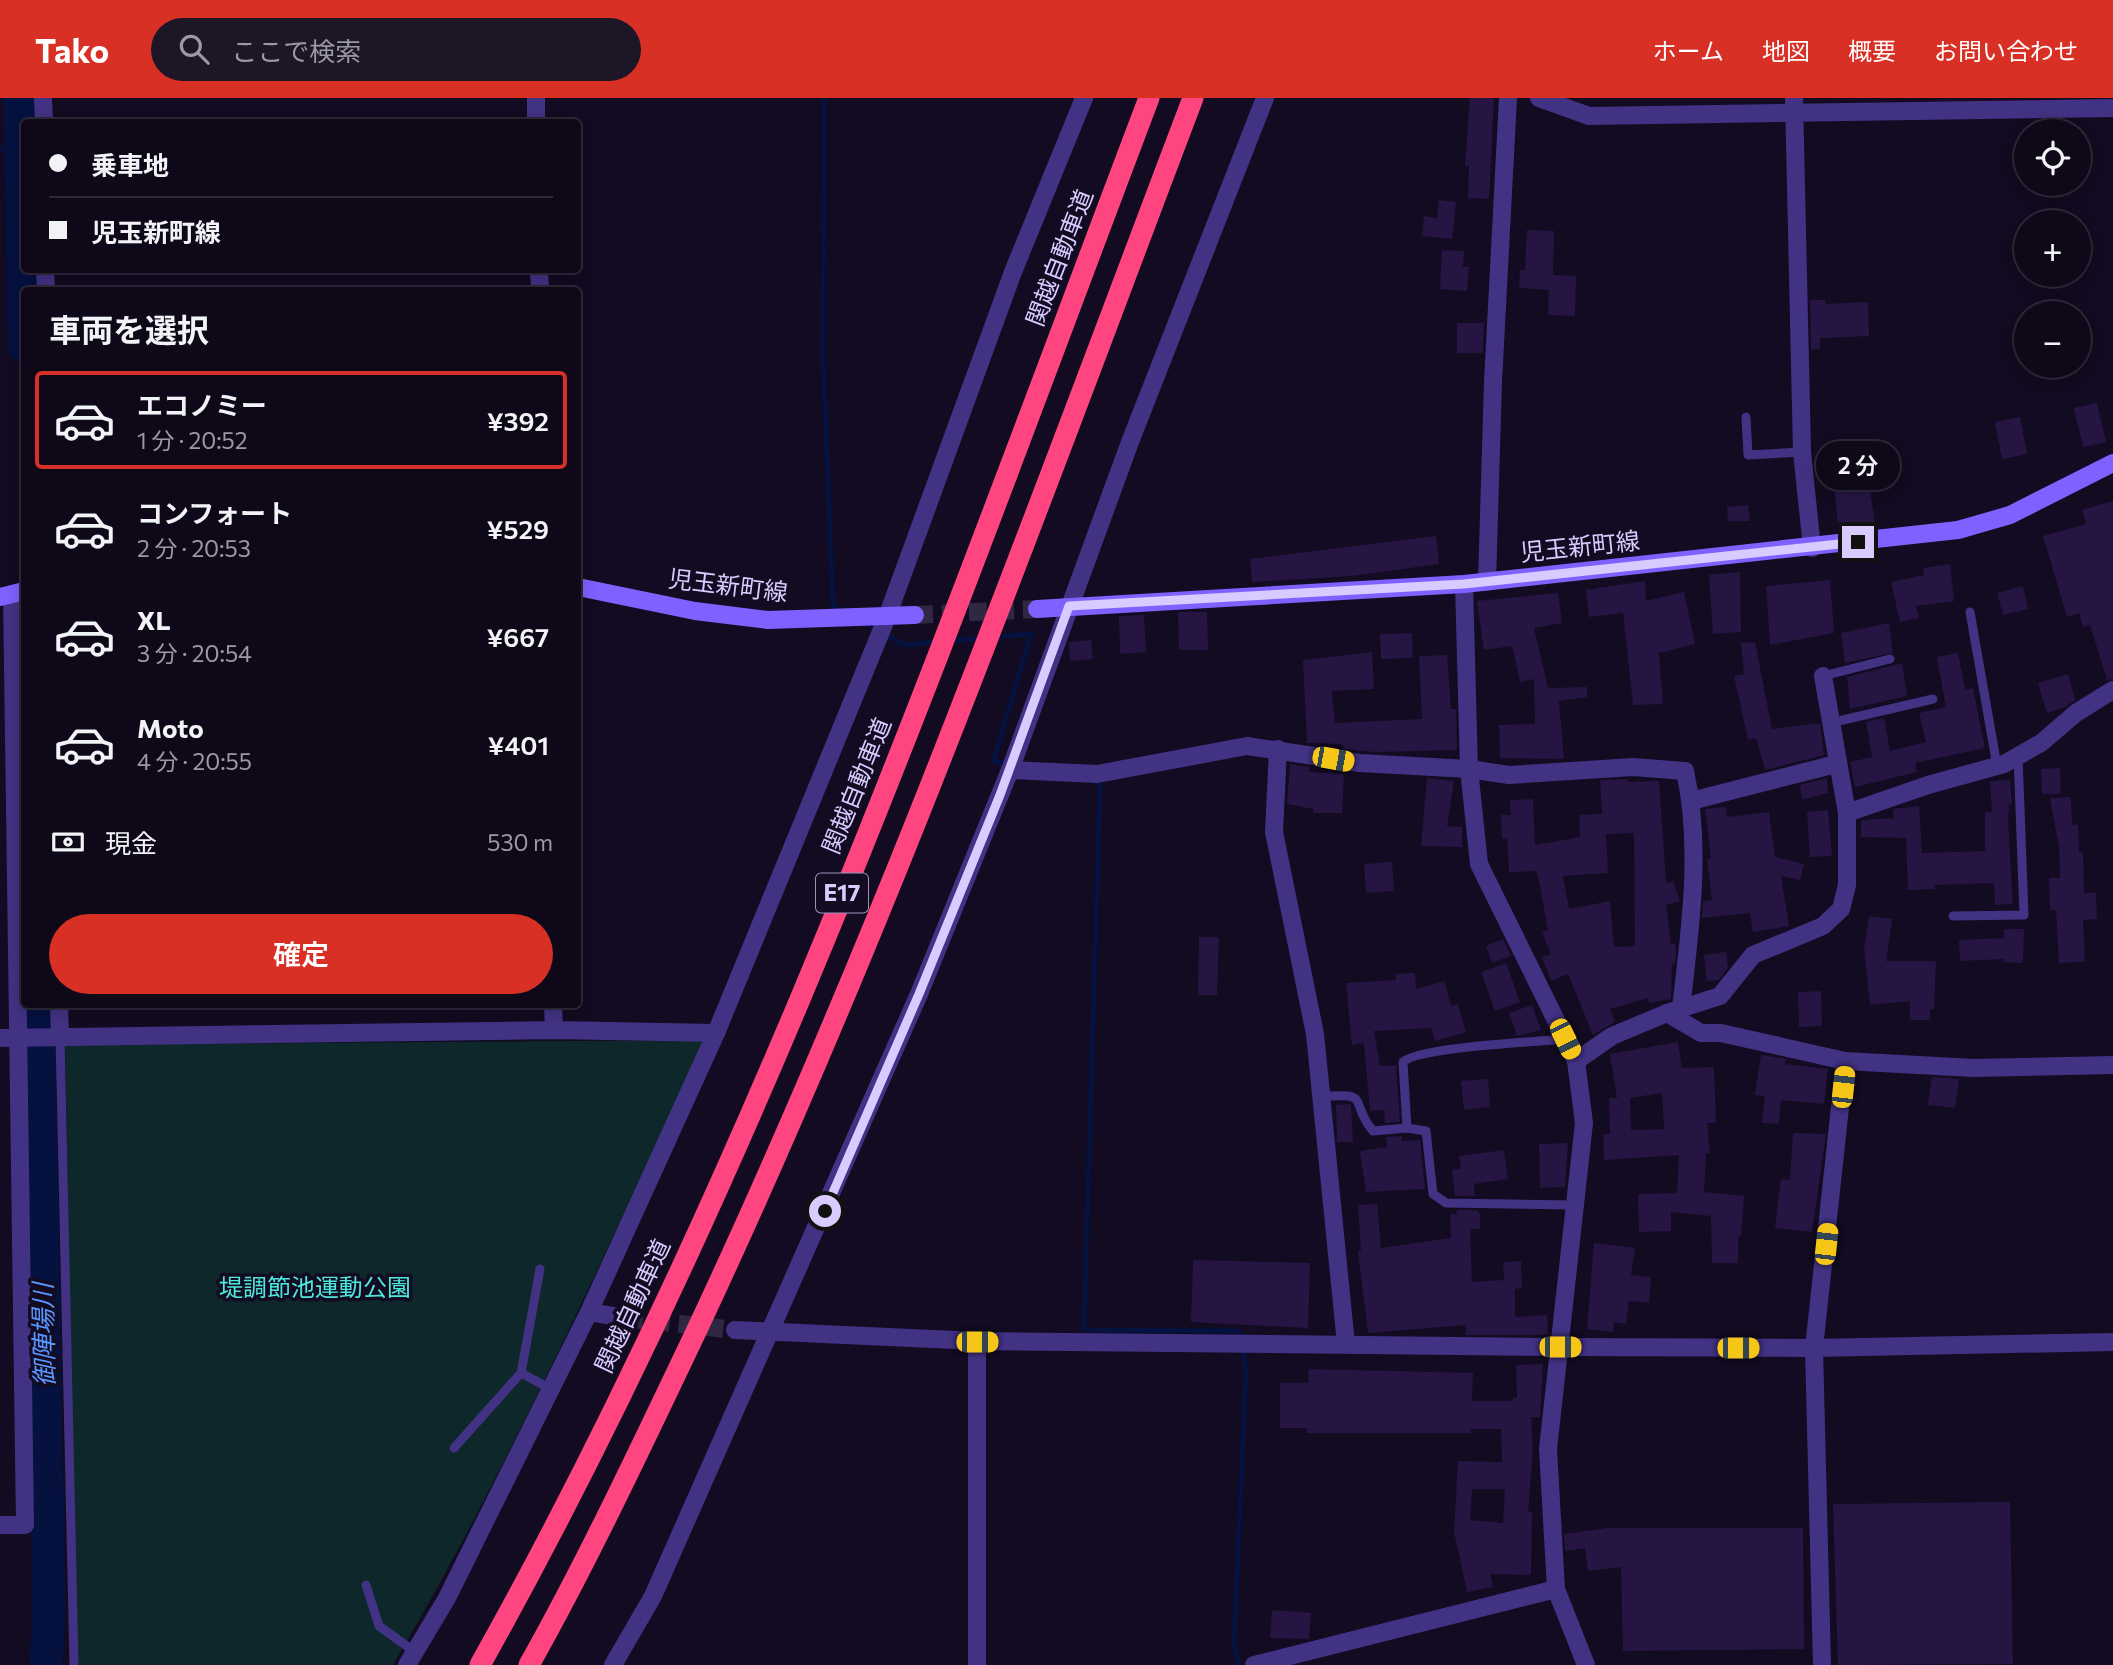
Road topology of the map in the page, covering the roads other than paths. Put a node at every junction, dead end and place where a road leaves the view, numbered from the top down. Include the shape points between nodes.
1 (43, 98) edge
2 (536, 98) edge
3 (1084, 98) edge
4 (1149, 98) edge
5 (1193, 98) edge
6 (1265, 98) edge
7 (1508, 98) edge
8 (1539, 98) edge
9 (1560, 102) edge
10 (1794, 105) edge
11 (2113, 108) edge
12 (44, 119) edge
13 (536, 119) edge
14 (1746, 417) dead end
15 (1802, 453) junction
16 (2113, 463) edge
17 (1812, 548) junction
18 (1487, 582) junction
19 (1464, 584) junction
20 (581, 587) edge
21 (12, 594) edge
22 (1069, 606) junction
23 (1037, 608) tunnel mouth
24 (1970, 612) dead end
25 (915, 615) tunnel mouth
26 (887, 617) junction
27 (1890, 659) dead end
28 (1823, 676) joint
29 (2113, 690) edge
30 (1933, 699) dead end
31 (1830, 723) junction
32 (1278, 750) junction
33 (2018, 756) junction
34 (1836, 764) junction
35 (1997, 766) junction
36 (1469, 769) junction
37 (1010, 770) junction
38 (1692, 801) junction
39 (1847, 813) junction
40 (8, 865) edge
41 (1953, 916) dead end
42 (59, 1008) edge
43 (553, 1008) edge
44 (1674, 1011) junction
45 (554, 1030) junction
46 (716, 1033) junction
47 (57, 1037) junction
48 (14, 1038) edge
49 (1565, 1039) junction
50 (1576, 1061) junction
51 (1845, 1061) junction
52 (2113, 1065) edge
53 (1321, 1097) junction
54 (1407, 1128) junction
55 (1573, 1205) junction
56 (540, 1269) dead end
57 (589, 1312) junction
58 (625, 1318) tunnel mouth
59 (735, 1330) tunnel mouth
60 (772, 1332) junction
61 (977, 1342) junction
62 (2113, 1342) edge
63 (1346, 1344) junction
64 (1560, 1347) junction
65 (1814, 1348) junction
66 (521, 1373) junction
67 (551, 1389) junction
68 (454, 1447) dead end
69 (0, 1525) edge
70 (366, 1585) dead end
71 (1556, 1589) junction
72 (411, 1658) edge
73 (74, 1665) edge
74 (480, 1665) edge
75 (528, 1665) edge
76 (613, 1665) edge
77 (976, 1665) edge
78 (1254, 1665) edge
79 (1586, 1665) edge
80 (1822, 1665) edge

1 - 12 street
2 - 13 street
3 - 26 street via 1013,272
4 - 74 highway, 関越自動車道 / E17 via 912,720 789,1020 626,1382 566,1506
5 - 75 highway, E17 via 951,735 826,1040 664,1399
6 - 22 street
7 - 18 street
8 - 9 street
9 - 10 street via 1589,116
10 - 11 street
10 - 15 street
14 - 15 lane via 1748,455
15 - 17 street
16 - 17 main road, 児玉新町線 via 2038,503 1985,524
17 - 18 main road, 児玉新町線
18 - 19 main road, 児玉新町線
19 - 22 main road, 児玉新町線
19 - 36 street
20 - 26 main road, 児玉新町線 via 695,611 768,620
21 - 40 street
22 - 23 main road, 児玉新町線
22 - 37 street
24 - 35 lane
25 - 26 main road, 児玉新町線
26 - 46 street
27 - 28 lane
28 - 31 street
29 - 33 street
30 - 31 lane
31 - 34 street
32 - 36 street via 1360,764
32 - 37 street via 1247,746 1097,774
32 - 53 street via 1274,832 1315,1034
33 - 35 street
33 - 41 lane via 2024,915
34 - 38 street
34 - 39 street
35 - 39 street
36 - 38 street via 1509,775 1633,767 1685,771
36 - 49 street via 1479,864
37 - 60 street via 919,994
38 - 44 street via 1692,916
39 - 44 street via 1847,885 1841,909 1823,926 1753,955 1720,996
40 - 48 street
42 - 47 street
43 - 45 street
44 - 50 street via 1612,1035
44 - 51 street via 1701,1033 1721,1033
45 - 46 street
45 - 47 street
46 - 57 street
47 - 48 street
47 - 73 lane
48 - 69 street via 26,1525
49 - 50 street
49 - 54 lane via 1409,1056 1403,1062
50 - 55 street via 1584,1123
51 - 52 street via 1973,1068
51 - 65 street
53 - 54 lane via 1351,1094 1359,1099 1373,1131
53 - 63 street
54 - 55 lane via 1426,1131 1437,1199 1446,1203
55 - 64 street
56 - 66 lane
57 - 58 street
57 - 67 street
59 - 60 street
60 - 61 street
60 - 76 street via 653,1596
61 - 63 street
61 - 77 street
62 - 65 street
63 - 64 street
64 - 65 street
64 - 71 street via 1548,1449
65 - 80 street
66 - 67 lane
66 - 68 lane
67 - 72 street via 447,1598
70 - 72 lane via 379,1626
71 - 78 street
71 - 79 street

